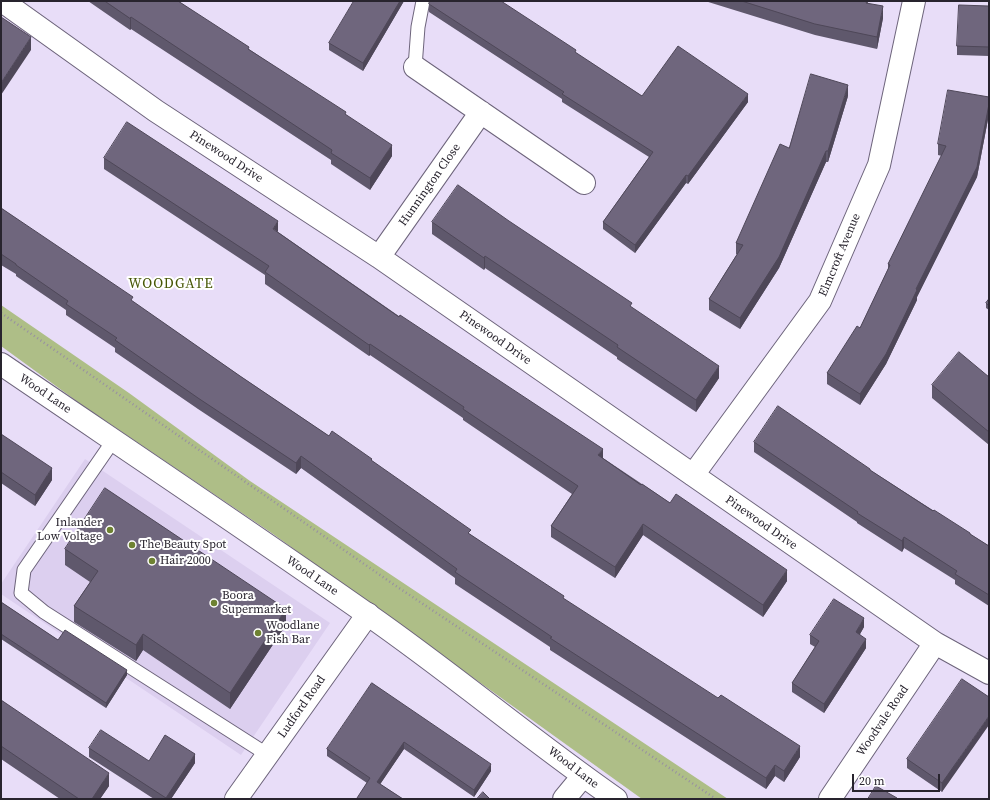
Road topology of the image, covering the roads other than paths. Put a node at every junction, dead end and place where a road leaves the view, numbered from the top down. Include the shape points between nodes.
1 (422, 1) edge
2 (914, 1) edge
3 (15, 5) edge
4 (415, 67) joint
5 (481, 112) junction
6 (584, 182) dead end
7 (379, 257) junction
8 (1, 364) edge
9 (113, 441) junction
10 (693, 475) junction
11 (368, 614) junction
12 (936, 643) junction
13 (989, 673) edge
14 (268, 755) junction
15 (583, 776) junction
16 (236, 799) edge
17 (564, 799) edge
18 (616, 799) edge
19 (830, 799) edge

1 - 4 lane
2 - 10 street, Elmcroft Avenue via 879,165 820,301
3 - 7 street, Pinewood Drive via 156,111
4 - 5 street
5 - 6 street
5 - 7 street, Hunnington Close
7 - 10 street, Pinewood Drive
8 - 9 street, Wood Lane
9 - 11 street, Wood Lane
9 - 14 lane via 24,570 21,592 44,612
10 - 12 street, Pinewood Drive
11 - 14 street, Ludford Road
11 - 15 street, Wood Lane
12 - 13 street, Pinewood Drive
12 - 19 street, Woodvale Road
14 - 16 street, Ludford Road
15 - 17 street
15 - 18 street, Wood Lane

